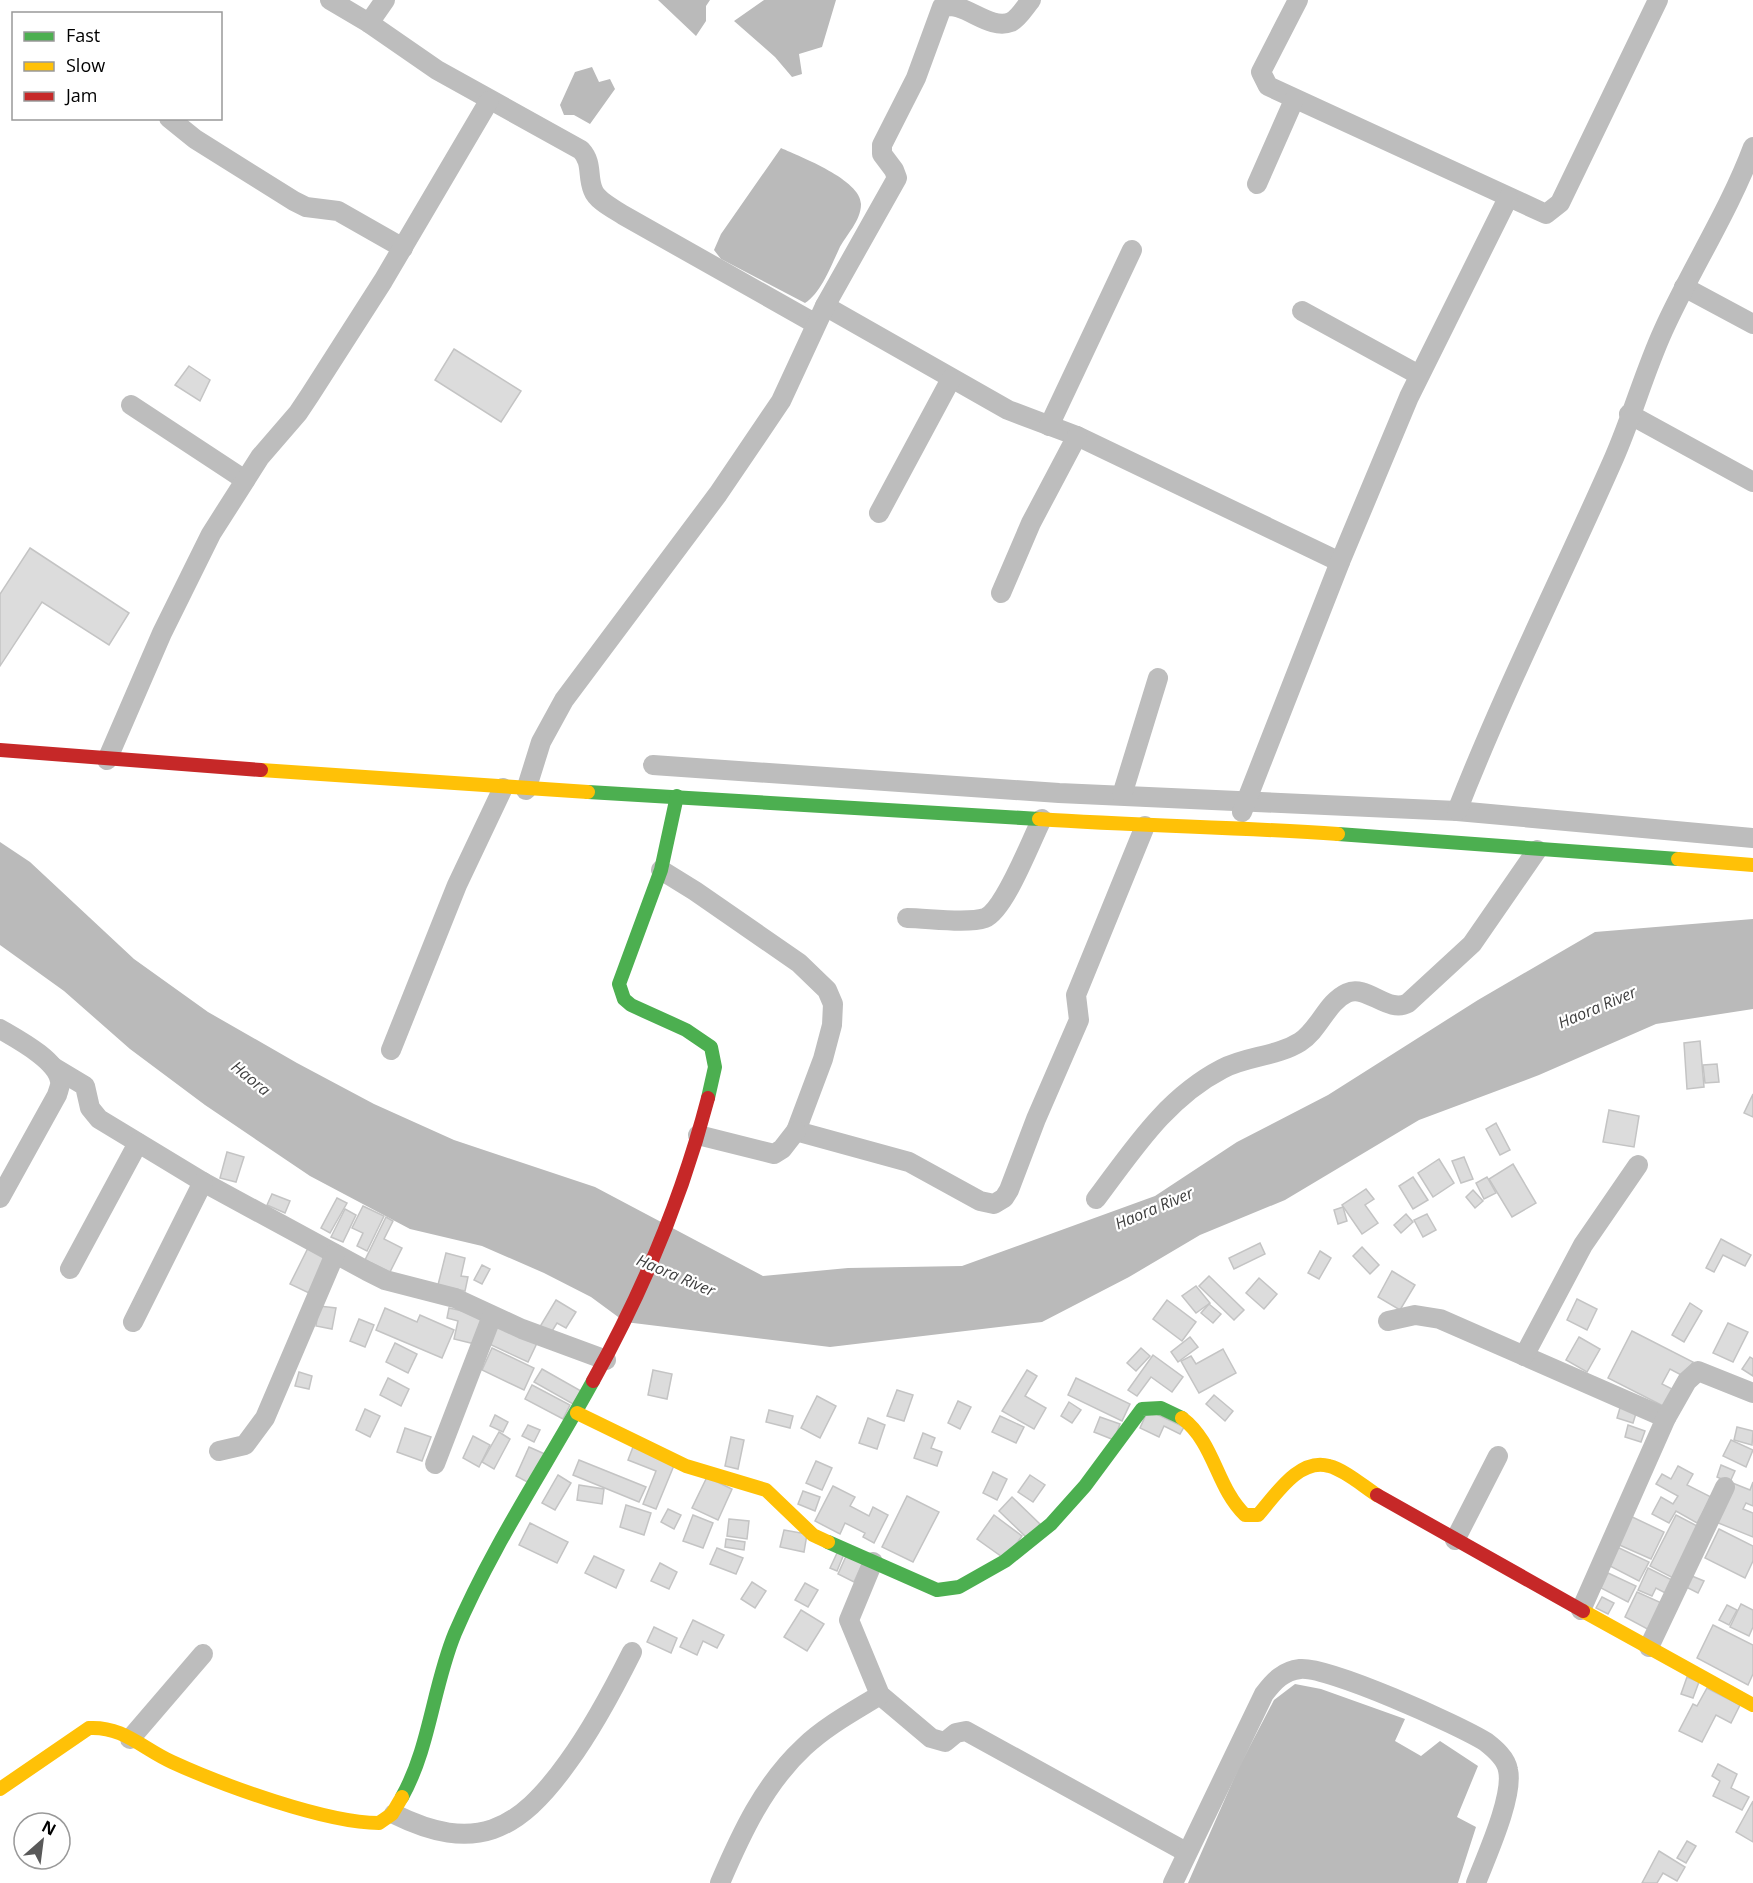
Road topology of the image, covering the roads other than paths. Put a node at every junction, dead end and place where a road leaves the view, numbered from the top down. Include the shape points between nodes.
1 (330, 0) edge
2 (385, 0) edge
3 (1031, 0) edge
4 (1298, 0) edge
5 (1658, 0) edge
6 (369, 23) junction
7 (1294, 100) junction
8 (489, 101) junction
9 (171, 120) edge
10 (1753, 147) edge
11 (1257, 184) dead end
12 (1508, 198) junction
13 (403, 248) junction
14 (1132, 250) dead end
15 (1683, 286) junction
16 (1302, 311) dead end
17 (820, 315) junction
18 (1753, 324) edge
19 (1419, 375) junction
20 (951, 379) junction
21 (131, 405) dead end
22 (1629, 414) junction
23 (1049, 426) junction
24 (1077, 436) junction
25 (245, 480) junction
26 (1753, 482) edge
27 (879, 513) dead end
28 (1340, 562) junction
29 (1001, 593) dead end
30 (1158, 678) dead end
31 (0, 750) edge
32 (106, 760) junction
33 (653, 765) dead end
34 (503, 788) junction
35 (526, 790) junction
36 (1122, 795) junction
37 (677, 796) junction
38 (1247, 800) junction
39 (1457, 811) junction
40 (1042, 819) junction
41 (1144, 826) junction
42 (1236, 827) junction
43 (1753, 838) edge
44 (1537, 850) junction
45 (1753, 865) edge
46 (661, 870) junction
47 (907, 918) dead end
48 (0, 1029) edge
49 (391, 1050) dead end
50 (55, 1068) junction
51 (796, 1131) junction
52 (698, 1135) junction
53 (138, 1143) junction
54 (1638, 1166) dead end
55 (203, 1182) junction
56 (0, 1198) edge
57 (1096, 1199) dead end
58 (335, 1254) junction
59 (70, 1269) dead end
60 (492, 1316) junction
61 (1388, 1321) dead end
62 (134, 1322) dead end
63 (1524, 1356) junction
64 (606, 1360) junction
65 (1753, 1392) edge
66 (577, 1413) junction
67 (1666, 1418) junction
68 (219, 1451) dead end
69 (1498, 1456) dead end
70 (435, 1464) dead end
71 (1725, 1487) dead end
72 (1455, 1540) junction
73 (873, 1562) junction
74 (1581, 1610) junction
75 (1648, 1647) junction
76 (632, 1652) dead end
77 (203, 1654) dead end
78 (880, 1695) junction
79 (1753, 1705) edge
80 (130, 1739) junction
81 (0, 1789) edge
82 (394, 1814) junction
83 (1186, 1852) junction
84 (720, 1883) edge
85 (1173, 1883) edge
86 (1476, 1883) edge

1 - 6 street
2 - 6 street
3 - 17 street via 1008,23 951,4 942,7 916,78 882,145 882,154 897,178
4 - 7 street via 1261,72 1268,86
5 - 12 street via 1560,204 1546,214
6 - 8 street
7 - 11 street
7 - 12 street
8 - 13 street
8 - 17 street via 581,150 591,167 592,189 623,215
9 - 13 street via 294,201 306,207 338,210
10 - 15 street via 1725,211
12 - 19 street
13 - 25 street via 298,412 276,435
14 - 23 street
15 - 18 street
15 - 22 street
16 - 19 street
17 - 20 street
17 - 35 street via 781,401 718,494 558,710 541,742
19 - 28 street
20 - 23 street via 1008,410
20 - 27 street
21 - 25 street
22 - 26 street
22 - 39 street via 1615,455
23 - 24 street
24 - 28 street
24 - 29 street via 1031,523
25 - 32 street via 193,568
28 - 38 street
30 - 36 street
31 - 32 street
32 - 34 street
33 - 36 street
34 - 35 street
34 - 49 street via 457,885
35 - 37 street
36 - 38 street
37 - 40 street
37 - 46 street
38 - 39 street
38 - 42 street
39 - 43 street
40 - 41 street
40 - 47 street via 1000,903 990,915 978,920
41 - 42 street
41 - 51 street via 1076,995 1079,1020 1009,1190 999,1203 980,1201 909,1162
42 - 44 street
44 - 45 street
44 - 57 street via 1472,944 1408,1003 1396,1006 1358,992 1347,993 1316,1028 1287,1050 1224,1067 1166,1110
46 - 51 street via 799,963 827,990 833,1004 832,1025
46 - 52 street via 619,984 624,999 631,1005 711,1046 715,1070
48 - 50 street
50 - 53 street via 84,1086 90,1108 99,1119
50 - 56 street via 61,1082 57,1095
51 - 52 street via 774,1154
52 - 64 street via 677,1201
53 - 55 street
53 - 59 street
54 - 63 street via 1583,1245
55 - 58 street
55 - 62 street
58 - 60 street via 385,1280 455,1298
58 - 68 street via 266,1418 245,1445
60 - 64 street
60 - 70 street
61 - 63 street via 1426,1315
63 - 67 street
64 - 66 street
65 - 67 street via 1698,1371 1687,1381
66 - 73 street via 686,1466 766,1490 813,1535
66 - 82 street via 462,1617 404,1798
67 - 74 street
69 - 72 street
71 - 75 street
72 - 73 street via 1321,1463 1307,1466 1258,1515 1245,1515 1236,1506 1196,1428 1166,1409 1153,1407 1142,1409 1085,1486 1051,1524 1005,1561 959,1587 937,1590
72 - 74 street
73 - 78 street via 849,1620
74 - 75 street
75 - 79 street
76 - 82 street via 583,1741 549,1789 514,1819 494,1828 457,1834 420,1827
77 - 80 street
78 - 83 street via 931,1738 945,1742 961,1731 974,1735
78 - 84 street via 830,1726 782,1770 738,1842
80 - 81 street via 102,1725 89,1728
80 - 82 street via 173,1763 332,1817 366,1825 381,1823
83 - 85 street
83 - 86 street via 1264,1694 1286,1672 1315,1669 1388,1696 1485,1741 1499,1753 1508,1767 1508,1792

